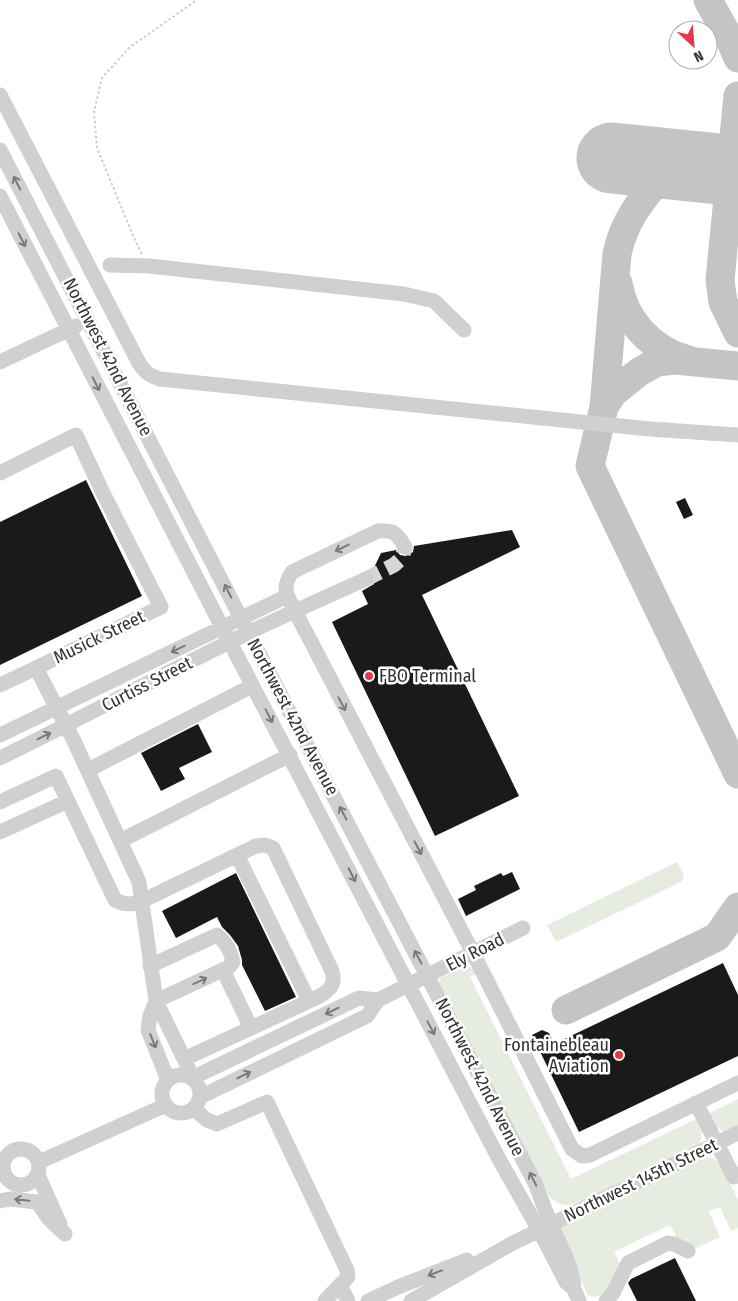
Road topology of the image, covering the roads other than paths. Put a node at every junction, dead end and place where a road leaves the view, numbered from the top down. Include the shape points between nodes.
1 (0, 95) edge
2 (0, 150) edge
3 (0, 196) edge
4 (110, 266) dead end
5 (88, 319) junction
6 (68, 330) junction
7 (464, 330) dead end
8 (0, 362) edge
9 (738, 435) edge
10 (0, 473) edge
11 (405, 547) dead end
12 (366, 580) tunnel mouth
13 (287, 596) junction
14 (295, 611) junction
15 (241, 617) junction
16 (222, 627) junction
17 (248, 632) junction
18 (229, 642) junction
19 (36, 668) junction
20 (0, 685) edge
21 (252, 686) junction
22 (57, 708) junction
23 (66, 726) junction
24 (0, 735) edge
25 (290, 755) junction
26 (0, 758) edge
27 (88, 770) junction
28 (68, 801) junction
29 (0, 802) edge
30 (0, 832) edge
31 (120, 841) junction
32 (237, 856) junction
33 (142, 902) junction
34 (522, 928) dead end
35 (473, 953) junction
36 (150, 966) junction
37 (223, 970) junction
38 (428, 976) junction
39 (408, 985) junction
40 (378, 1000) junction
41 (156, 1001) junction
42 (309, 1001) junction
43 (251, 1028) junction
44 (285, 1034) junction
45 (293, 1052) junction
46 (184, 1059) junction
47 (189, 1077) junction
48 (168, 1080) junction
49 (738, 1083) edge
50 (197, 1102) junction
51 (696, 1103) junction
52 (166, 1105) junction
53 (738, 1133) edge
54 (716, 1144) junction
55 (3, 1156) edge
56 (38, 1168) junction
57 (2, 1177) edge
58 (736, 1179) edge
59 (0, 1201) edge
60 (545, 1227) junction
61 (513, 1242) junction
62 (688, 1251) dead end
63 (340, 1286) junction
64 (576, 1295) edge
65 (325, 1301) edge
66 (348, 1301) edge
67 (368, 1301) edge
68 (411, 1301) edge
69 (606, 1301) edge

1 - 9 street via 147,374 160,379
5 -> 2 street, Northwest 42nd Avenue
3 -> 6 street, Northwest 42nd Avenue
4 - 7 street via 149,266 404,294 434,301
5 - 6 street
15 -> 5 street, Northwest 42nd Avenue
6 - 8 street
6 -> 16 street, Northwest 42nd Avenue
10 - 19 street, Musick Street via 76,435 162,607
11 -> 13 street via 398,535 388,530 378,531 292,572 286,581
12 - 14 street, Curtiss Street
13 - 14 street
13 - 15 street, Curtiss Street
14 - 17 street, Curtiss Street
14 -> 35 street
15 - 16 street, Curtiss Street
15 - 17 street, Northwest 42nd Avenue
16 - 18 street, Northwest 42nd Avenue
16 -> 22 street, Curtiss Street
17 - 18 street, Curtiss Street
38 -> 17 street, Northwest 42nd Avenue
18 - 21 street, Northwest 42nd Avenue
18 - 23 street, Curtiss Street
19 - 20 street
19 - 22 street, Musick Street
21 -> 25 street, Northwest 42nd Avenue
21 - 27 street
22 - 23 street, Musick Street
22 - 24 street, Curtiss Street
26 -> 23 street, Curtiss Street
23 - 27 street, Musick Street
25 - 31 street
25 -> 39 street, Northwest 42nd Avenue
27 - 31 street, Musick Street
28 - 29 street via 56,776
28 - 30 street
28 - 33 street via 115,900 131,905
31 - 33 street, Musick Street via 139,882
32 - 33 street
32 - 42 street
32 - 42 street via 265,845 273,848 281,862 334,978 328,991
33 - 36 street, Musick Street
34 - 35 street, Ely Road
35 - 38 street, Ely Road
35 - 51 street via 577,1154 590,1155
36 - 37 street via 217,935 231,952 233,962
36 - 41 street, Musick Street
41 -> 37 street
37 - 43 street
38 - 39 street, Ely Road
60 -> 38 street, Northwest 42nd Avenue via 536,1185
39 - 40 street, Ely Road
39 -> 60 street, Northwest 42nd Avenue via 511,1181
40 -> 44 street via 359,998
40 - 45 street via 367,1016
41 - 46 street
41 -> 48 street via 148,1030
42 - 43 street
43 - 46 street
44 - 45 street
44 - 47 street
50 -> 45 street
46 - 47 street
47 - 48 street via 173,1076
47 - 50 street via 199,1086
48 - 52 street via 162,1089
49 - 51 street
50 - 52 street via 182,1113 170,1110
50 - 63 street via 207,1120 217,1124 267,1102 347,1270 348,1277
51 - 54 street
52 - 56 street
53 - 54 street, Northwest 145th Street
54 - 58 street
54 - 60 street, Northwest 145th Street
55 - 56 street via 26,1150 36,1156
55 - 57 street
56 - 57 street via 30,1183 18,1186
56 -> 59 street via 65,1234 37,1202
60 - 61 street, Northwest 145th Street
60 - 64 street, Northwest 42nd Avenue via 569,1265
61 -> 67 street
61 - 68 street
62 - 69 street via 668,1243 628,1263
63 - 65 street
63 - 66 street

